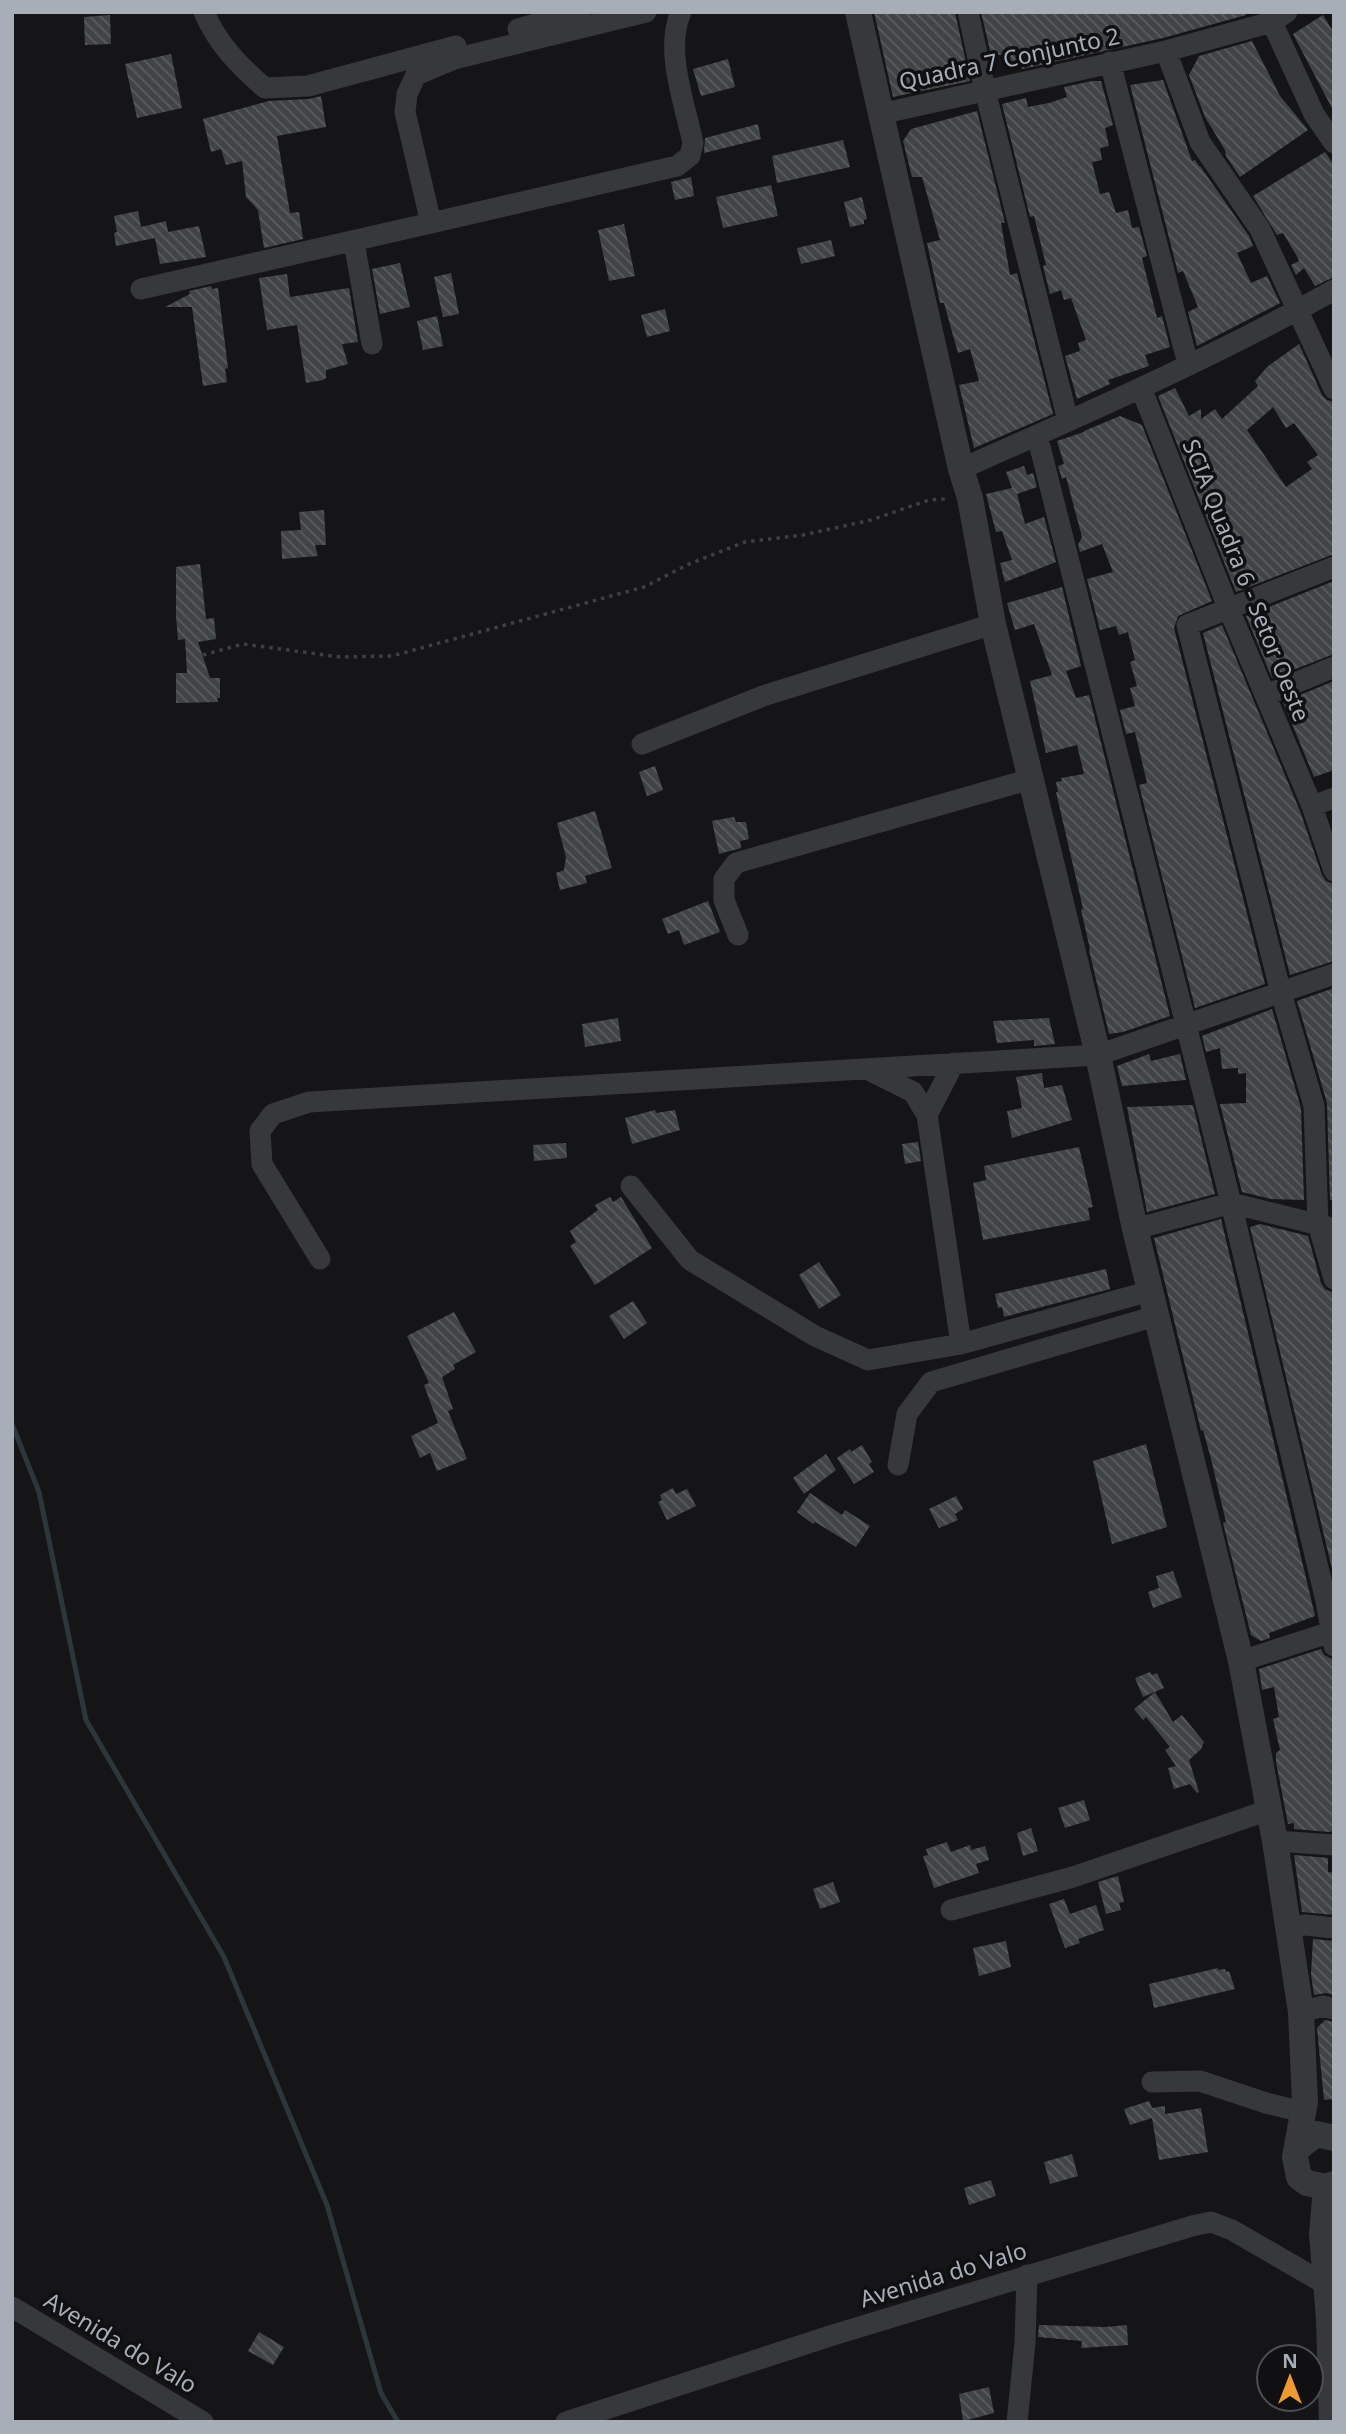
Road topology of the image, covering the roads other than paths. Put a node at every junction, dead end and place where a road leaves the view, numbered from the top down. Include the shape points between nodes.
1 (204, 12) edge
2 (580, 12) edge
3 (646, 12) edge
4 (681, 12) edge
5 (858, 12) edge
6 (968, 12) edge
7 (1276, 15) edge
8 (1166, 51) junction
9 (1110, 62) junction
10 (985, 90) junction
11 (880, 114) junction
12 (1334, 143) edge
13 (430, 223) junction
14 (354, 242) junction
15 (141, 289) dead end
16 (1334, 290) edge
17 (1297, 310) junction
18 (372, 344) dead end
19 (1188, 364) junction
20 (1141, 388) junction
21 (1334, 389) edge
22 (1068, 421) junction
23 (1037, 435) junction
24 (961, 469) junction
25 (1334, 567) edge
26 (1228, 607) junction
27 (993, 624) junction
28 (1334, 667) edge
29 (1266, 695) junction
30 (642, 744) dead end
31 (1031, 779) junction
32 (1334, 798) edge
33 (1311, 806) junction
34 (1334, 871) edge
35 (738, 935) dead end
36 (1334, 974) edge
37 (1280, 993) junction
38 (1185, 1026) junction
39 (1098, 1055) junction
40 (954, 1063) junction
41 (866, 1069) junction
42 (927, 1115) junction
43 (631, 1186) dead end
44 (1231, 1203) junction
45 (1326, 1226) edge
46 (1135, 1229) junction
47 (320, 1259) dead end
48 (1334, 1279) edge
49 (1153, 1303) junction
50 (961, 1344) junction
51 (898, 1465) dead end
52 (1330, 1598) edge
53 (1332, 1639) edge
54 (1241, 1661) junction
55 (1269, 1810) junction
56 (1275, 1841) junction
57 (1334, 1845) edge
58 (951, 1910) dead end
59 (1289, 1927) junction
60 (1334, 1928) edge
61 (1334, 2009) edge
62 (1301, 2012) junction
63 (1152, 2082) dead end
64 (1304, 2107) junction
65 (1330, 2137) edge
66 (1298, 2148) junction
67 (1322, 2185) edge
68 (1027, 2276) junction
69 (1327, 2286) junction
70 (12, 2307) edge
71 (1332, 2321) edge
72 (203, 2422) edge
73 (566, 2422) edge
74 (1017, 2422) edge
75 (1332, 2422) edge

1 - 2 street via 238,65 265,88 308,86
3 - 13 street via 454,59 416,75 405,112
4 - 13 street via 674,34 674,59 693,143 690,156 677,166
5 - 11 street
6 - 10 street
7 - 8 street, Quadra 7 Conjunto 2
7 - 12 street via 1314,114
8 - 9 street, Quadra 7 Conjunto 2
8 - 17 street via 1200,142 1260,229
9 - 10 street, Quadra 7 Conjunto 2
9 - 19 street
10 - 11 street, Quadra 7 Conjunto 2
10 - 22 street
11 - 24 street
13 - 14 street
14 - 15 street
14 - 18 street
16 - 17 street
17 - 19 street
17 - 21 street
19 - 20 street
20 - 22 street
20 - 26 street, SCIA Quadra 6 - Setor Oeste
22 - 23 street
23 - 24 street
23 - 38 street
24 - 27 street
25 - 26 street
26 - 29 street, SCIA Quadra 6 - Setor Oeste
26 - 37 street via 1187,625
27 - 30 street via 763,696
27 - 31 street
28 - 29 street
29 - 33 street, SCIA Quadra 6 - Setor Oeste
31 - 35 street via 736,863 724,879 724,901
31 - 39 street
32 - 33 street
33 - 34 street, SCIA Quadra 6 - Setor Oeste
36 - 37 street
37 - 38 street
37 - 45 street via 1314,1106
38 - 39 street
38 - 44 street
39 - 40 street
39 - 46 street
40 - 41 street
40 - 42 street
41 - 42 street via 913,1092
41 - 47 street via 309,1102 273,1114 260,1131 262,1164
42 - 50 street
43 - 50 street via 690,1260 815,1336 867,1360
44 - 45 street
44 - 46 street
44 - 52 street
45 - 48 street
46 - 49 street
49 - 50 street
49 - 51 street via 931,1382 907,1414
49 - 54 street
52 - 53 street
53 - 54 street
54 - 55 street
55 - 56 street
55 - 58 street via 1073,1877
56 - 57 street
56 - 59 street
59 - 60 street
59 - 62 street
61 - 62 street via 1323,2006
62 - 64 street
63 - 64 street via 1200,2081 1266,2103
64 - 65 street
64 - 66 street
65 - 66 street via 1316,2134
66 - 67 street via 1299,2176
67 - 69 street
68 - 69 street, Avenida do Valo via 1211,2222
68 - 73 street, Avenida do Valo
68 - 74 street
69 - 71 street
70 - 72 street, Avenida do Valo
71 - 75 street

